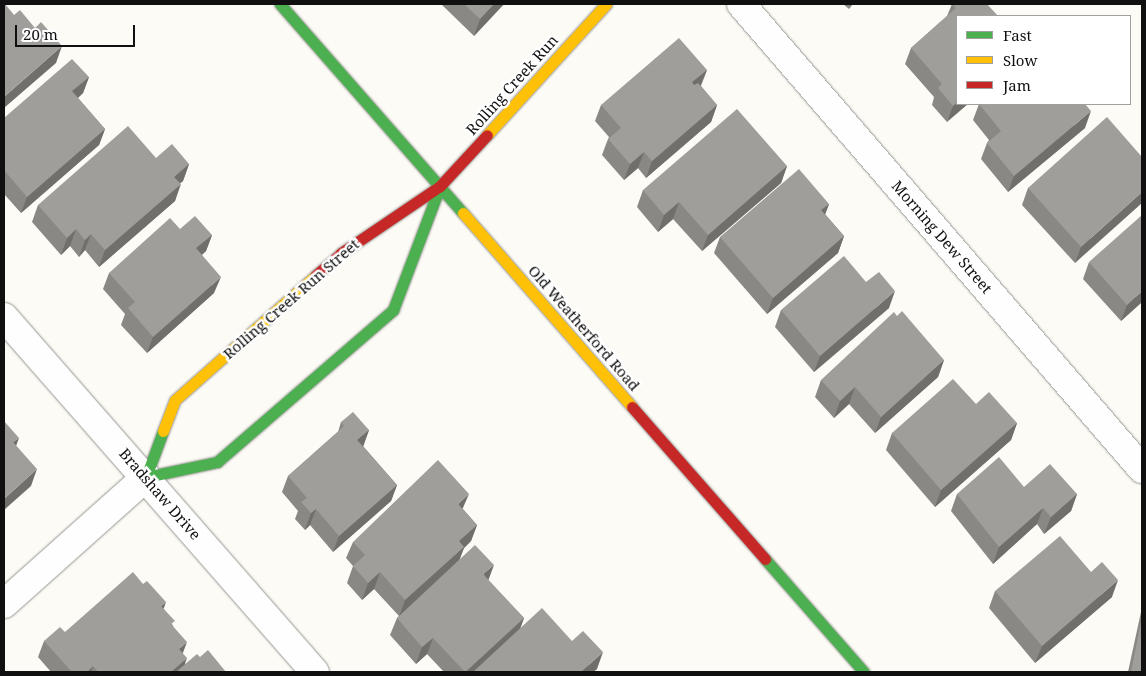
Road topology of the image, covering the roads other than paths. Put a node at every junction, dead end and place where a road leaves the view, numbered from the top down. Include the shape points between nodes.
1 (280, 4) edge
2 (606, 4) edge
3 (741, 4) edge
4 (440, 186) junction
5 (4, 317) edge
6 (1142, 469) edge
7 (146, 477) junction
8 (4, 604) edge
9 (315, 672) edge
10 (864, 672) edge

1 - 4 street, Old Weatherford Road
2 - 4 street, Rolling Creek Run
3 - 6 street, Morning Dew Street
4 - 7 street, Rolling Creek Run Street via 341,253 175,400
4 - 7 street, Rolling Creek Run Street via 393,310 217,462
4 - 10 street, Old Weatherford Road
5 - 7 street, Bradshaw Drive
7 - 8 street, Rolling Creek Run Street
7 - 9 street, Bradshaw Drive

